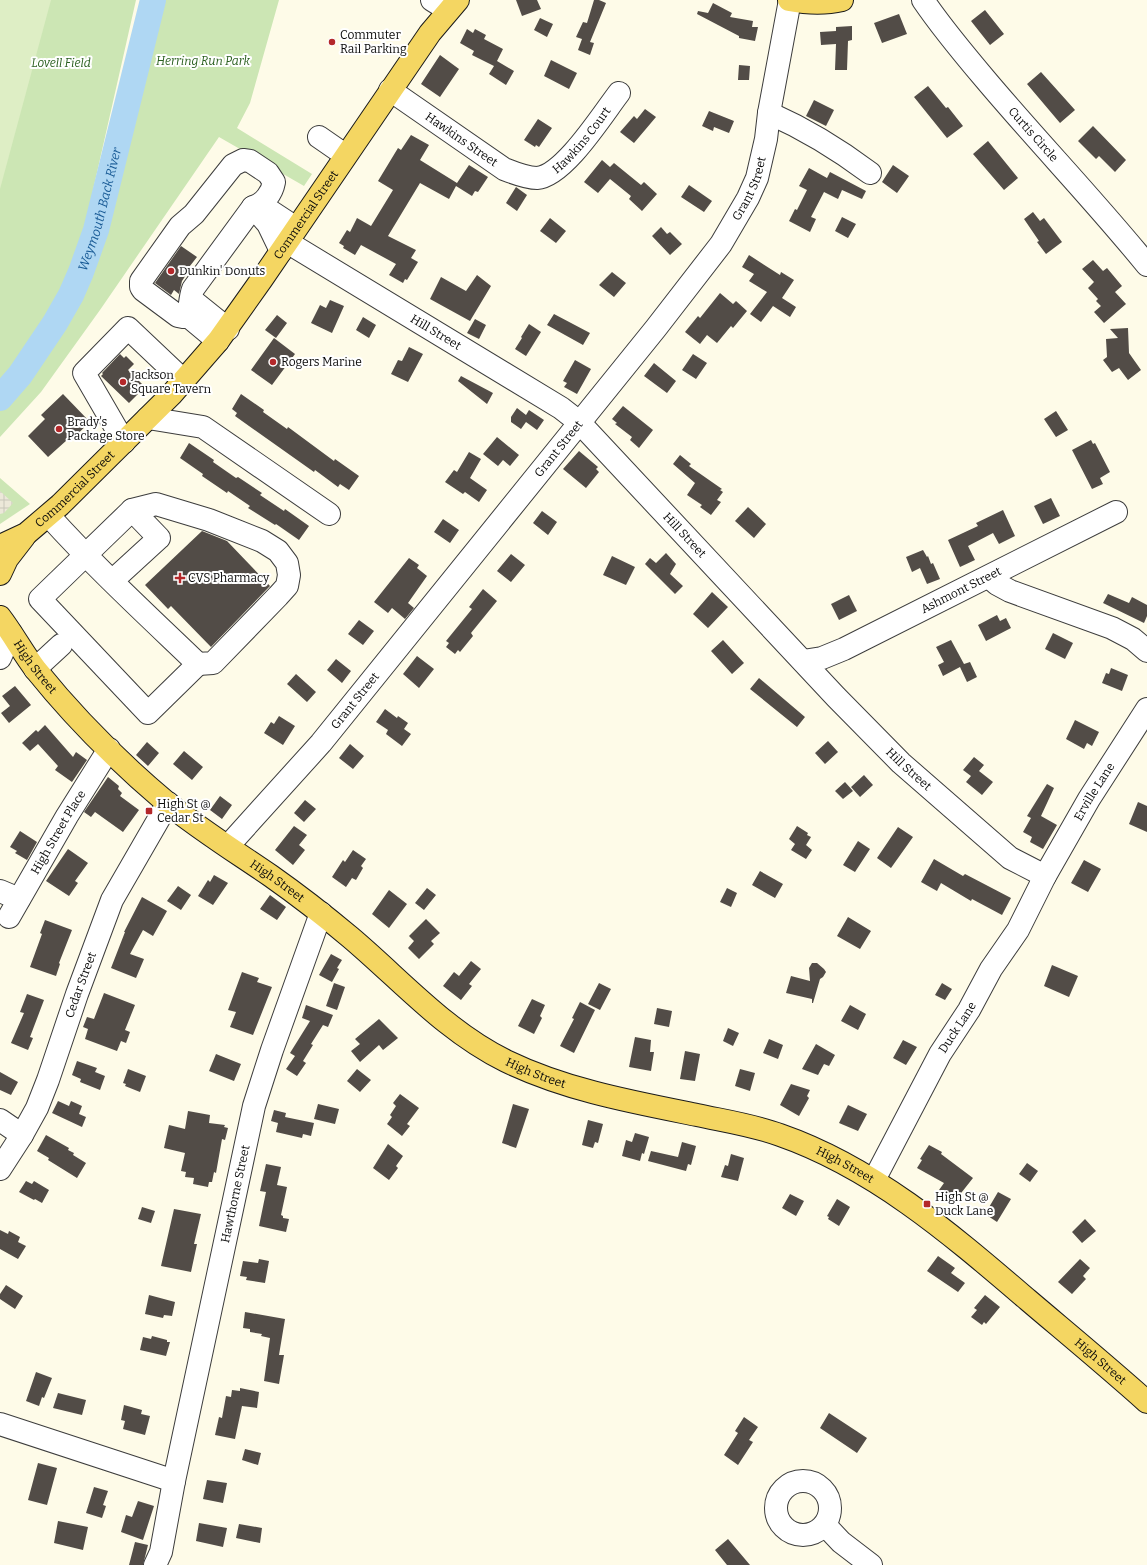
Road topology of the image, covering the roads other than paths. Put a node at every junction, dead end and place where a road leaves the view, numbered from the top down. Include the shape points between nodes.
1 (790, 0) edge
2 (842, 0) edge
3 (923, 0) edge
4 (446, 3) edge
5 (390, 90) junction
6 (618, 93) dead end
7 (769, 113) junction
8 (319, 137) dead end
9 (345, 155) junction
10 (870, 173) dead end
11 (537, 178) joint
12 (257, 206) junction
13 (288, 240) junction
14 (1147, 265) edge
15 (190, 308) junction
16 (223, 335) junction
17 (178, 388) junction
18 (148, 418) junction
19 (579, 422) junction
20 (194, 425) junction
21 (124, 442) junction
22 (132, 510) junction
23 (1116, 512) dead end
24 (329, 514) dead end
25 (48, 516) junction
26 (26, 534) junction
27 (0, 546) edge
28 (85, 555) junction
29 (0, 574) edge
30 (989, 578) junction
31 (112, 582) junction
32 (3, 619) edge
33 (60, 645) dead end
34 (1147, 651) edge
35 (0, 658) edge
36 (803, 660) junction
37 (198, 664) junction
38 (35, 669) junction
39 (1147, 709) edge
40 (109, 749) junction
41 (168, 803) junction
42 (228, 846) junction
43 (1044, 876) junction
44 (9, 903) edge
45 (321, 913) junction
46 (0, 1120) edge
47 (22, 1136) junction
48 (0, 1169) edge
49 (874, 1180) junction
50 (1147, 1402) edge
51 (0, 1424) edge
52 (174, 1481) junction
53 (825, 1524) dead end
54 (155, 1565) edge
55 (871, 1565) edge

1 - 2 main road
1 - 7 street, Grant Street
3 - 14 street, Curtis Circle via 939,24 1018,119
4 - 5 main road, Commercial Street via 430,33
5 - 9 main road, Commercial Street
5 - 11 street, Hawkins Street via 504,170
6 - 11 street, Hawkins Court via 562,165 550,174
7 - 10 street via 817,137
7 - 19 street, Grant Street via 757,178 737,217 720,244 656,328
8 - 9 street
9 - 13 main road, Commercial Street
12 - 13 street via 268,224
12 - 15 street via 193,289
12 - 15 street via 274,182 268,173 250,161 237,162 194,214 180,226 143,276 140,287 142,290 178,316 183,317
13 - 16 main road, Commercial Street
13 - 19 street, Hill Street via 561,408
15 - 16 street
16 - 17 main road, Commercial Street
17 - 18 main road, Commercial Street
17 - 20 street
17 - 21 street via 128,328 84,373
18 - 20 street
18 - 21 main road, Commercial Street
19 - 36 street, Hill Street
19 - 42 street, Grant Street via 321,743
20 - 24 street via 203,427
21 - 25 main road, Commercial Street
22 - 28 street
22 - 31 street via 159,538
22 - 37 street via 156,504 209,520 262,541 278,551 287,564 287,586 213,662
23 - 30 street, Ashmont Street
25 - 26 main road, Commercial Street
25 - 28 street
26 - 27 main road, Commercial Street
26 - 29 main road via 7,559
28 - 31 street
28 - 37 street via 40,599 148,713
30 - 34 street via 1010,591 1112,628 1133,639
30 - 36 street, Ashmont Street via 844,649 822,658
31 - 37 street
32 - 35 street
32 - 38 main road, High Street
33 - 38 street
36 - 43 street, Hill Street via 907,768 1010,858
38 - 40 main road, High Street
39 - 43 street, Erville Lane via 1089,799
40 - 41 main road, High Street
40 - 44 street, High Street Place
41 - 42 main road, High Street
41 - 47 street, Cedar Street via 112,900 48,1080
42 - 45 main road, High Street
43 - 49 street, Duck Lane via 1018,930 991,969 969,1010 940,1054
45 - 49 main road, High Street via 442,1019 503,1059 557,1082 590,1092 777,1134 820,1150
45 - 52 street, Hawthorne Street via 254,1106
46 - 47 street
47 - 48 street, Cedar Street
49 - 50 main road, High Street via 967,1249
51 - 52 street
52 - 54 street, Hawthorne Street via 161,1552
53 - 55 street via 841,1542

